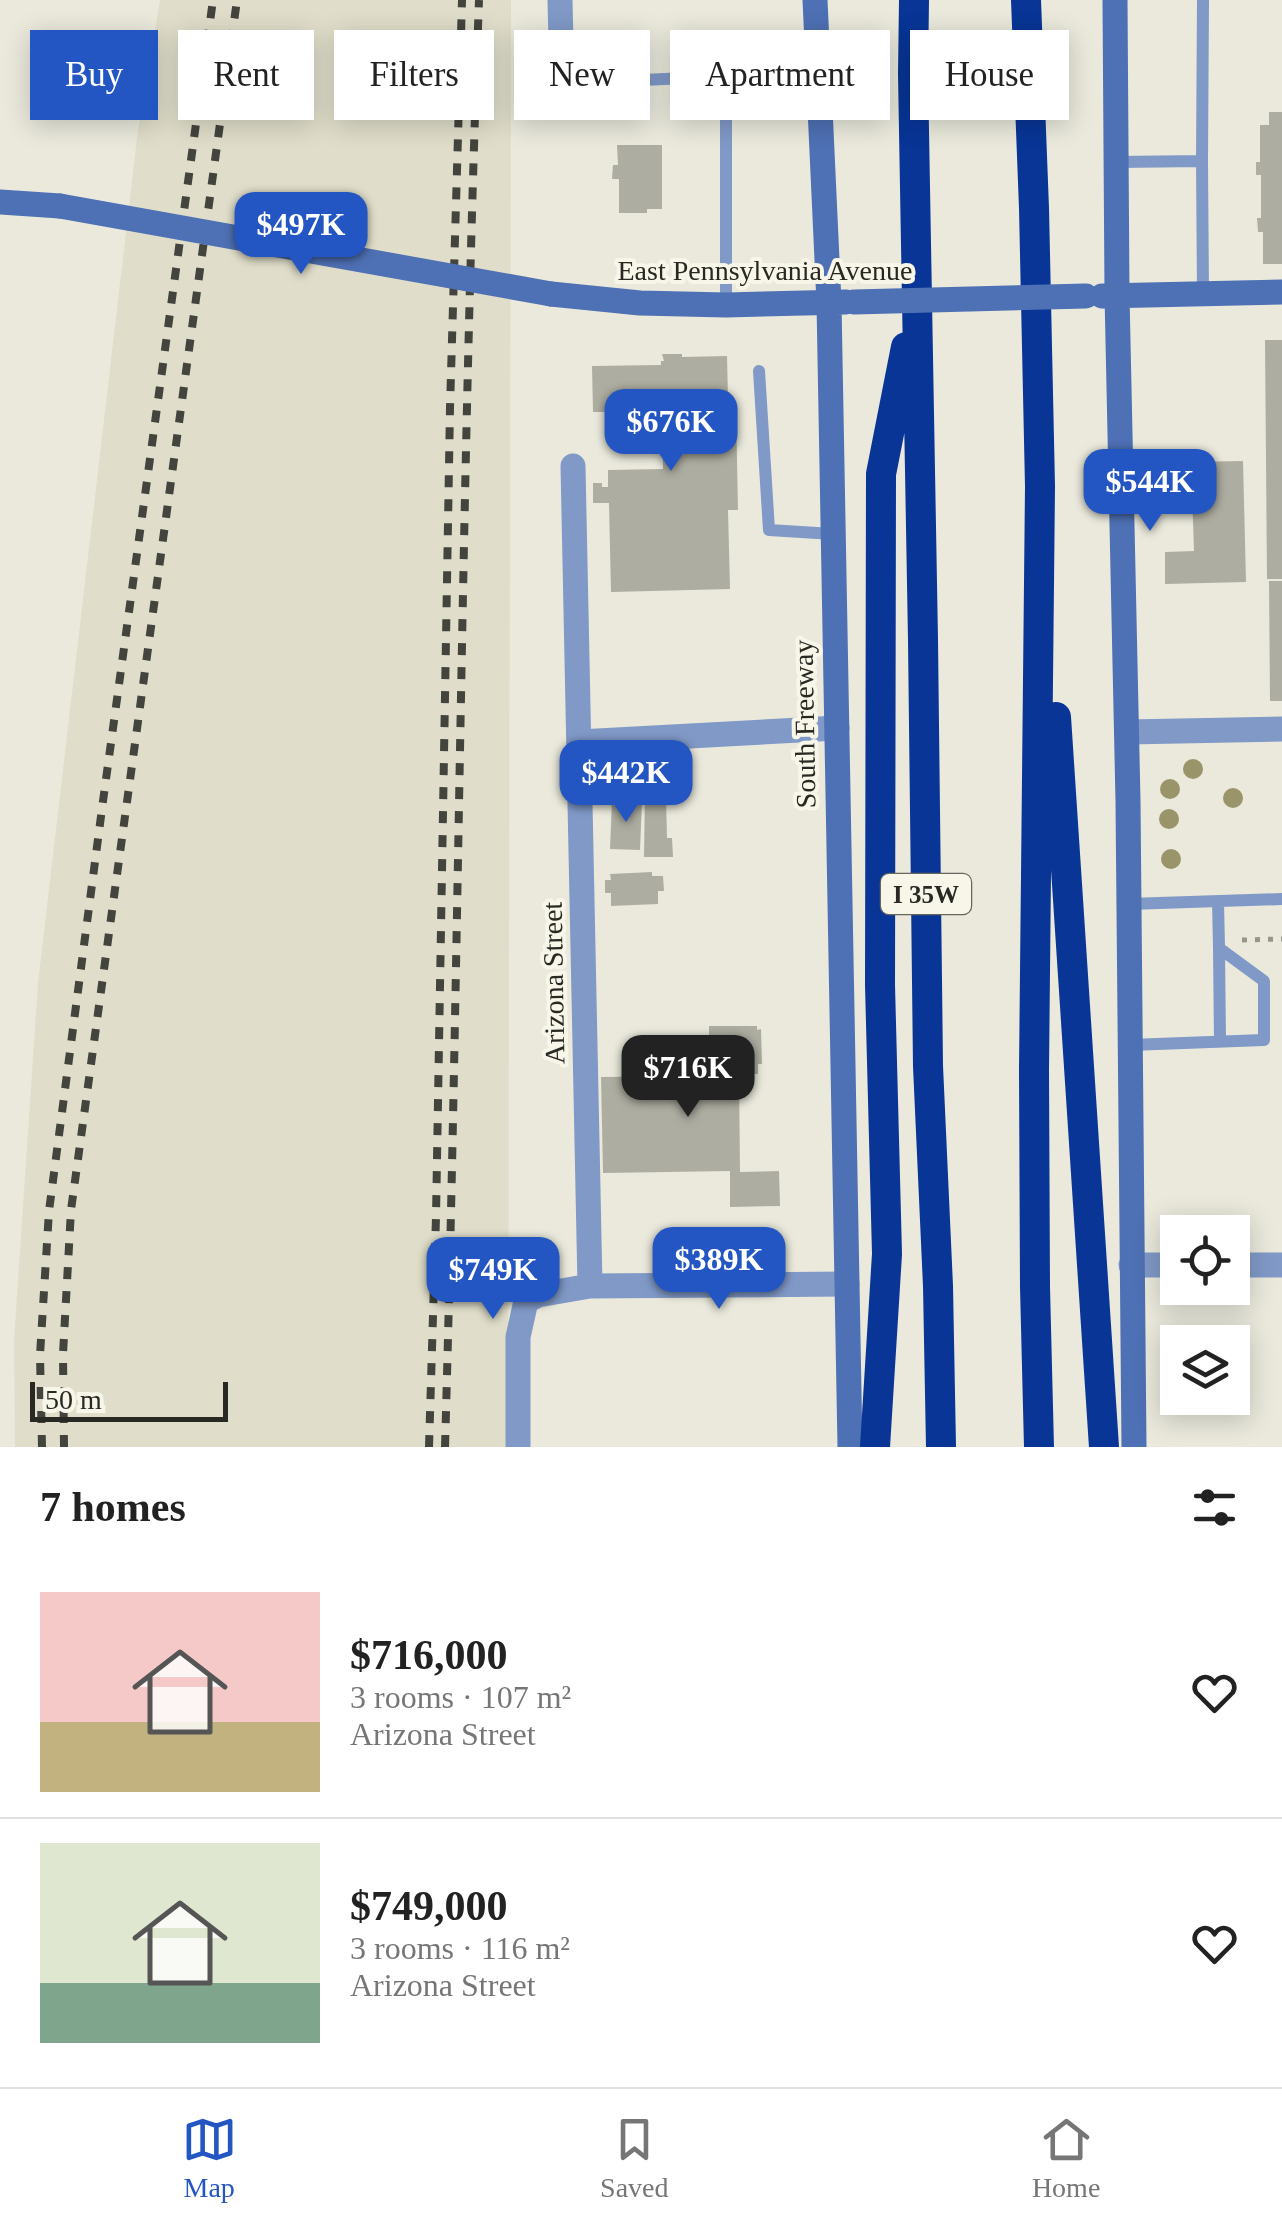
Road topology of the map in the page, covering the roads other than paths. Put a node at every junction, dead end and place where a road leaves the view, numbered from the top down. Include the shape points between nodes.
1 (560, 0) edge
2 (815, 0) edge
3 (914, 0) edge
4 (1026, 0) edge
5 (1115, 0) edge
6 (1203, 0) edge
7 (561, 30) edge
8 (914, 30) edge
9 (650, 80) edge
10 (912, 120) edge
11 (914, 120) edge
12 (1202, 160) junction
13 (1116, 162) junction
14 (0, 202) edge
15 (1282, 292) edge
16 (1203, 294) junction
17 (1118, 295) junction
18 (842, 302) junction
19 (726, 305) junction
20 (759, 371) dead end
21 (573, 466) dead end
22 (1040, 486) junction
23 (833, 534) junction
24 (837, 728) junction
25 (1282, 730) edge
26 (1127, 732) junction
27 (578, 742) junction
28 (1282, 899) edge
29 (1218, 901) junction
30 (1129, 904) junction
31 (1219, 944) junction
32 (1214, 1042) junction
33 (1130, 1045) junction
34 (1250, 1265) edge
35 (1282, 1265) edge
36 (1131, 1266) junction
37 (1160, 1266) edge
38 (847, 1284) junction
39 (590, 1286) junction
40 (518, 1447) edge
41 (850, 1447) edge
42 (876, 1447) edge
43 (941, 1447) edge
44 (1039, 1447) edge
45 (1104, 1447) edge
46 (1134, 1447) edge

1 - 7 street
2 - 18 main road, South Freeway
3 - 8 highway, I 35W
4 - 22 highway
5 - 13 main road
6 - 12 lane
9 - 19 lane via 707,77 726,90
10 - 42 highway via 907,339 880,474 887,1254
11 - 43 highway, I 35W via 928,1066
12 - 13 lane
12 - 16 lane
13 - 17 main road
14 - 19 main road, East Pennsylvania Avenue, bridge via 60,206 551,294
15 - 16 main road, East Pennsylvania Avenue
16 - 17 main road, East Pennsylvania Avenue
17 - 18 main road, East Pennsylvania Avenue, bridge
17 - 26 main road
18 - 19 main road, East Pennsylvania Avenue
18 - 23 main road, South Freeway
20 - 23 lane via 769,530
21 - 27 street, Arizona Street
22 - 44 highway via 1034,1070
22 - 45 highway
23 - 24 main road, South Freeway
24 - 27 street
24 - 38 main road, South Freeway
25 - 26 street
26 - 30 main road
27 - 39 street, Arizona Street
28 - 29 lane
29 - 30 lane
29 - 31 lane
30 - 33 main road
31 - 32 lane
31 - 32 lane via 1264,981 1264,1040
32 - 33 lane
33 - 36 main road
34 - 35 street
36 - 37 street
36 - 46 main road
38 - 39 street
38 - 41 main road, South Freeway
39 - 40 street via 526,1300 518,1336

